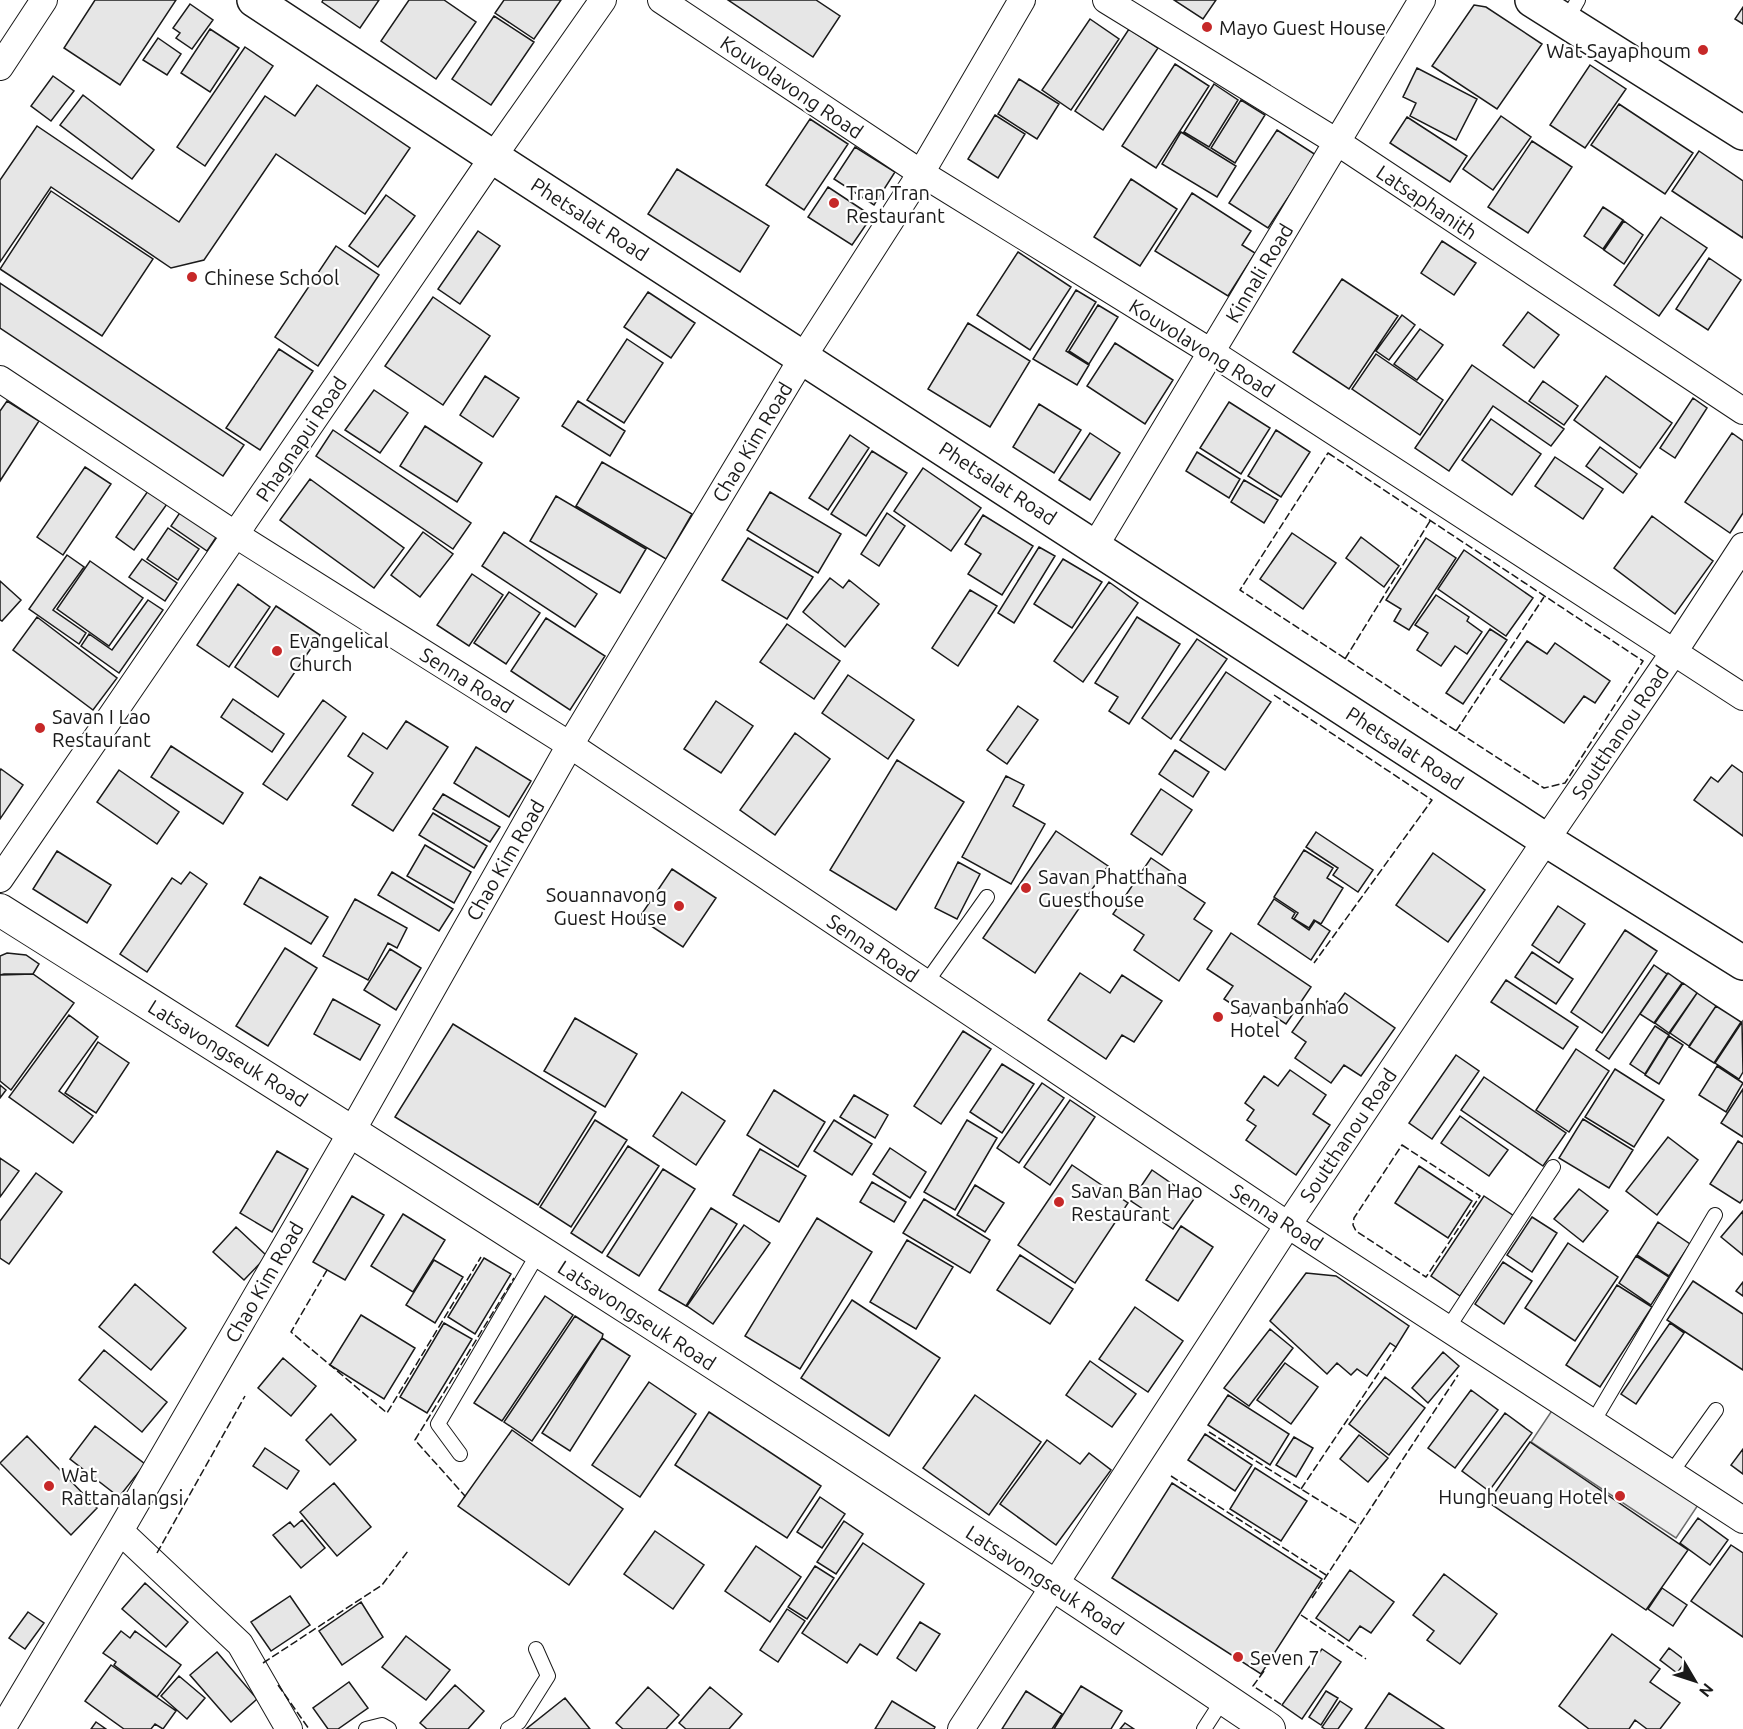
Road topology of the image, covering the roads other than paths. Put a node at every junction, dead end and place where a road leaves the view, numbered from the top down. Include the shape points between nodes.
1 (44, 0) edge
2 (254, 0) edge
3 (603, 0) edge
4 (661, 0) edge
5 (1022, 0) edge
6 (1106, 0) edge
7 (1422, 0) edge
8 (1532, 0) edge
9 (1572, 10) edge
10 (0, 67) edge
11 (1743, 133) edge
12 (1337, 142) junction
13 (493, 157) junction
14 (921, 173) junction
15 (1211, 352) junction
16 (803, 357) junction
17 (0, 379) edge
18 (1743, 411) edge
19 (236, 535) junction
20 (1095, 546) junction
21 (1743, 546) edge
22 (1674, 652) junction
23 (1743, 697) edge
24 (570, 745) junction
25 (1546, 840) junction
26 (0, 879) edge
27 (987, 897) dead end
28 (0, 910) edge
29 (1743, 963) edge
30 (926, 983) junction
31 (352, 1131) junction
32 (1553, 1167) dead end
33 (1715, 1215) dead end
34 (1288, 1225) junction
35 (539, 1252) junction
36 (1448, 1328) junction
37 (1716, 1410) dead end
38 (1593, 1422) junction
39 (460, 1454) dead end
40 (1671, 1473) junction
41 (1742, 1518) edge
42 (120, 1531) junction
43 (1054, 1584) junction
44 (536, 1649) dead end
45 (1224, 1698) junction
46 (2, 1729) edge
47 (289, 1729) edge
48 (366, 1729) edge
49 (389, 1729) edge
50 (508, 1729) edge
51 (961, 1729) edge
52 (1204, 1729) edge
53 (1269, 1729) edge

1 - 10 street
2 - 13 main road, Phetsalat Road
3 - 13 street, Phagnapui Road
4 - 14 street, Kouvolavong Road
5 - 14 street, Chao Kim Road
6 - 12 street, Latsaphanith
7 - 12 street, Kinnali Road
8 - 9 main road
9 - 11 main road
12 - 15 street, Kinnali Road
12 - 18 street, Latsaphanith
13 - 16 main road, Phetsalat Road
13 - 19 street, Phagnapui Road
14 - 15 street, Kouvolavong Road
14 - 16 street, Chao Kim Road
15 - 20 street, Kinnali Road
15 - 22 street, Kouvolavong Road
16 - 20 main road, Phetsalat Road
16 - 24 street, Chao Kim Road
17 - 19 street, Senna Road
19 - 24 street, Senna Road
19 - 26 street, Phagnapui Road
20 - 25 main road, Phetsalat Road
21 - 22 street, Soutthanou Road
22 - 23 street, Kouvolavong Road
22 - 25 street, Soutthanou Road
24 - 30 street, Senna Road
24 - 31 street, Chao Kim Road
25 - 29 main road, Phetsalat Road
25 - 34 street, Soutthanou Road
27 - 30 lane
28 - 31 street, Latsavongseuk Road
30 - 34 street, Senna Road
31 - 35 street, Latsavongseuk Road
31 - 42 street, Chao Kim Road
32 - 36 lane
33 - 38 lane
34 - 36 street, Senna Road
34 - 43 street, Soutthanou Road
35 - 39 lane via 438,1424
35 - 43 street, Latsavongseuk Road
36 - 38 street, Senna Road
37 - 40 lane
38 - 40 street, Senna Road
40 - 41 street, Senna Road
42 - 46 street, Chao Kim Road
42 - 47 street via 240,1644
43 - 45 street, Latsavongseuk Road
43 - 51 street, Soutthanou Road
44 - 50 lane via 548,1676 519,1722
45 - 52 lane
45 - 53 street, Latsavongseuk Road
48 - 49 lane via 382,1725

